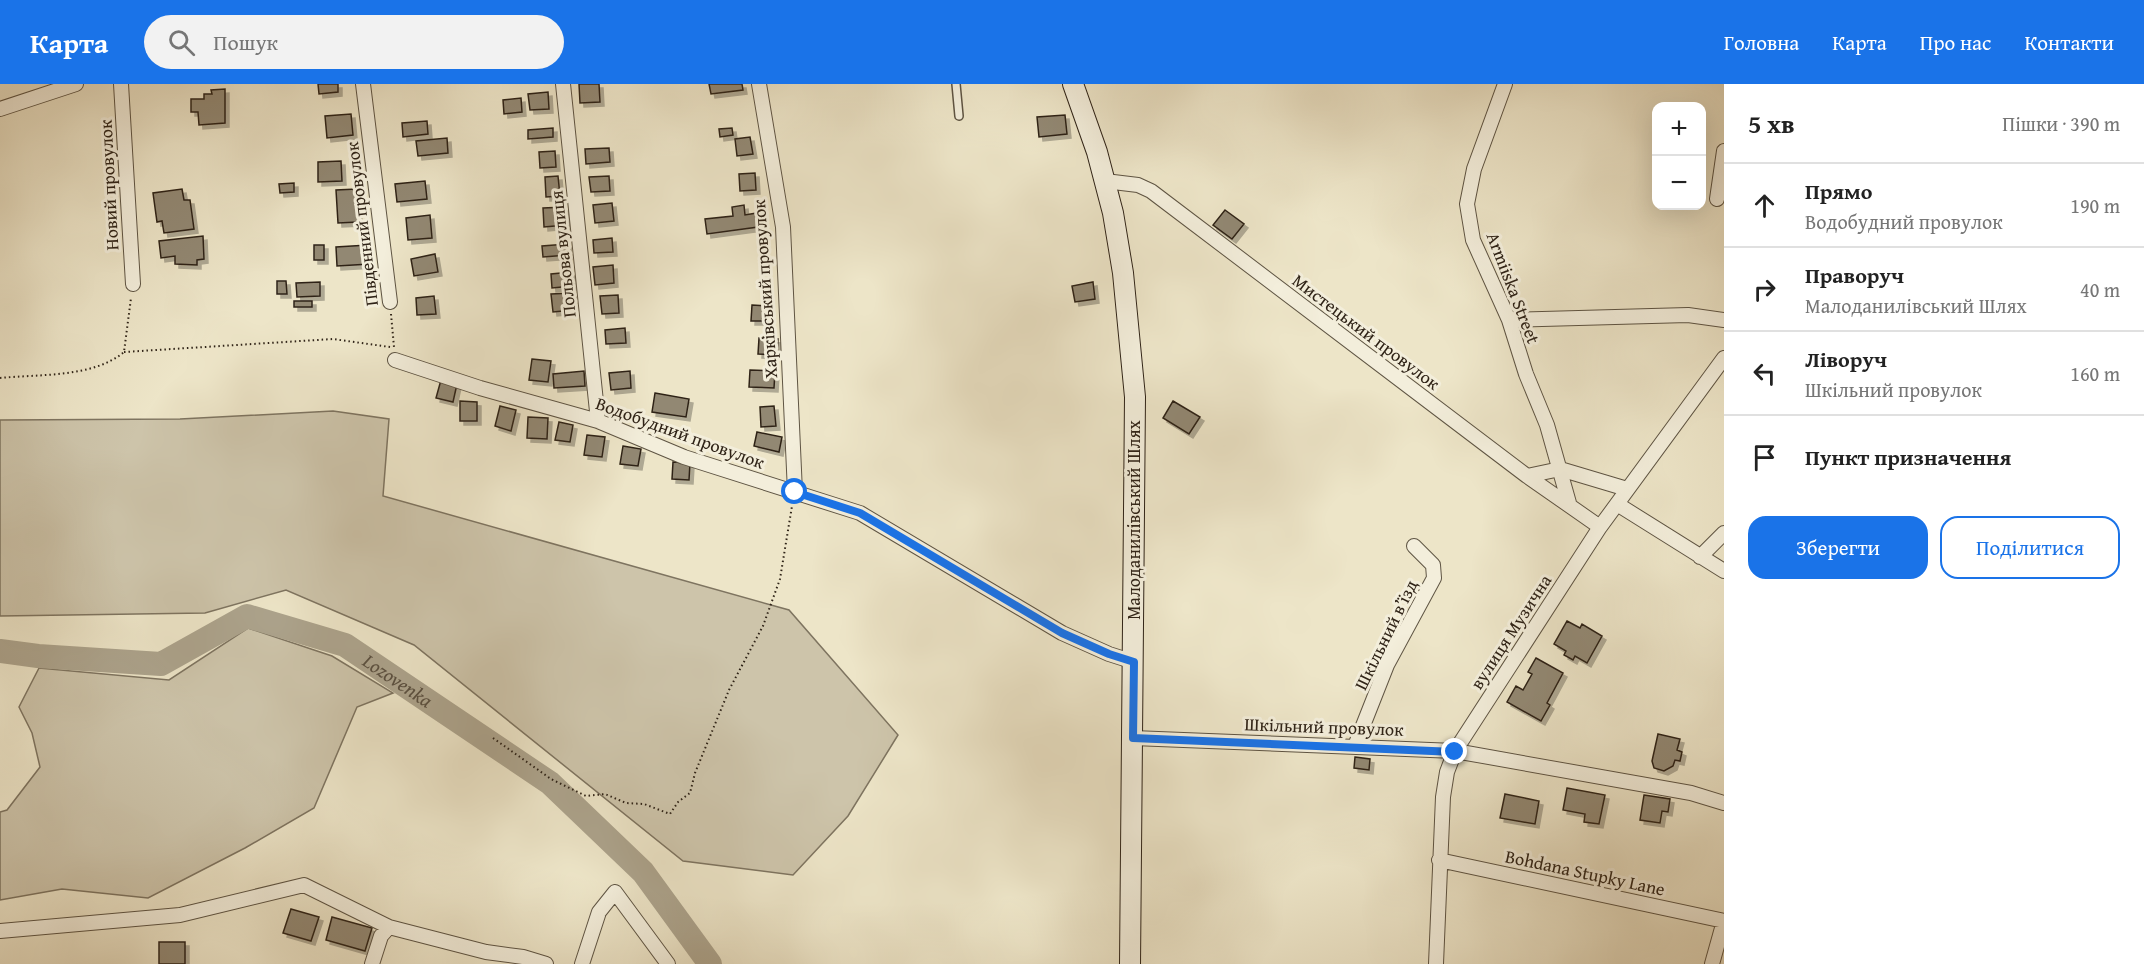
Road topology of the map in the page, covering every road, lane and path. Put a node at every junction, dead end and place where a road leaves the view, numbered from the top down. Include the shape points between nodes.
1 (76, 84) edge
2 (121, 84) edge
3 (363, 84) edge
4 (563, 84) edge
5 (759, 84) edge
6 (956, 84) edge
7 (1073, 84) edge
8 (1505, 84) edge
9 (0, 109) edge
10 (959, 116) dead end
11 (1724, 151) edge
12 (1105, 181) junction
13 (1717, 199) dead end
14 (133, 284) joint
15 (390, 302) joint
16 (1509, 320) junction
17 (1724, 320) edge
18 (124, 351) junction
19 (394, 354) junction
20 (1724, 358) edge
21 (0, 378) edge
22 (598, 421) junction
23 (1560, 469) junction
24 (1527, 476) junction
25 (1627, 489) junction
26 (795, 492) junction
27 (1569, 503) junction
28 (1617, 504) junction
29 (1600, 527) junction
30 (1724, 533) edge
31 (1414, 546) dead end
32 (1700, 557) junction
33 (1724, 570) edge
34 (1134, 662) junction
35 (493, 738) dead end
36 (1133, 738) junction
37 (1355, 746) junction
38 (1455, 752) junction
39 (1724, 803) edge
40 (1439, 860) junction
41 (1724, 921) edge
42 (389, 927) junction
43 (0, 931) edge
44 (372, 964) edge
45 (546, 964) edge
46 (582, 964) edge
47 (668, 964) edge
48 (1130, 964) edge
49 (1436, 964) edge
50 (1712, 964) edge

1 - 9 street
2 - 14 street, Новий провулок
3 - 15 street, Південний провулок
4 - 22 street, Польова вулиця
5 - 26 street, Харківський провулок via 783,227
6 - 10 lane
7 - 12 main road, Малоданилівський Шлях
8 - 16 street, Armiiska Street via 1474,169 1467,204 1473,240
11 - 13 street
12 - 24 street, Мистецький провулок via 1138,185 1150,191
12 - 34 main road, Малоданилівський Шлях via 1123,273 1135,397
14 - 18 path
15 - 19 path, Південний провулок
16 - 17 street via 1688,315
16 - 23 street, Armiiska Street
18 - 19 path via 333,339
18 - 21 path via 112,362 84,369
19 - 22 street, Водобудний провулок via 480,388
20 - 25 street, вулиця Музична
22 - 26 street, Водобудний провулок via 684,458
23 - 24 street
23 - 25 street
23 - 27 street, Armiiska Street
24 - 27 street, Мистецький провулок
25 - 28 street, вулиця Музична
26 - 34 street, Водобудний провулок via 860,513 1062,633
26 - 35 path via 780,579 763,626 729,690 690,794 670,814 605,794 586,796 551,780
27 - 29 street, Мистецький провулок
28 - 29 street, вулиця Музична
28 - 32 street
29 - 38 street, вулиця Музична
30 - 32 street
31 - 37 street, Шкільний в’їзд via 1433,565 1434,578 1387,665
32 - 33 street
34 - 36 main road, Малоданилівський Шлях
36 - 37 street, Шкільний провулок
36 - 48 main road, Малоданилівський Шлях
37 - 38 street, Шкільний провулок
38 - 39 street, Шкільний провулок via 1691,793
38 - 40 street, вулиця Музична via 1443,797
40 - 41 street, Bohdana Stupky Lane
40 - 49 street, вулиця Музична
41 - 50 street
42 - 43 street via 304,885 180,915
42 - 44 street via 381,936
42 - 45 street
46 - 47 street via 599,912 615,892

